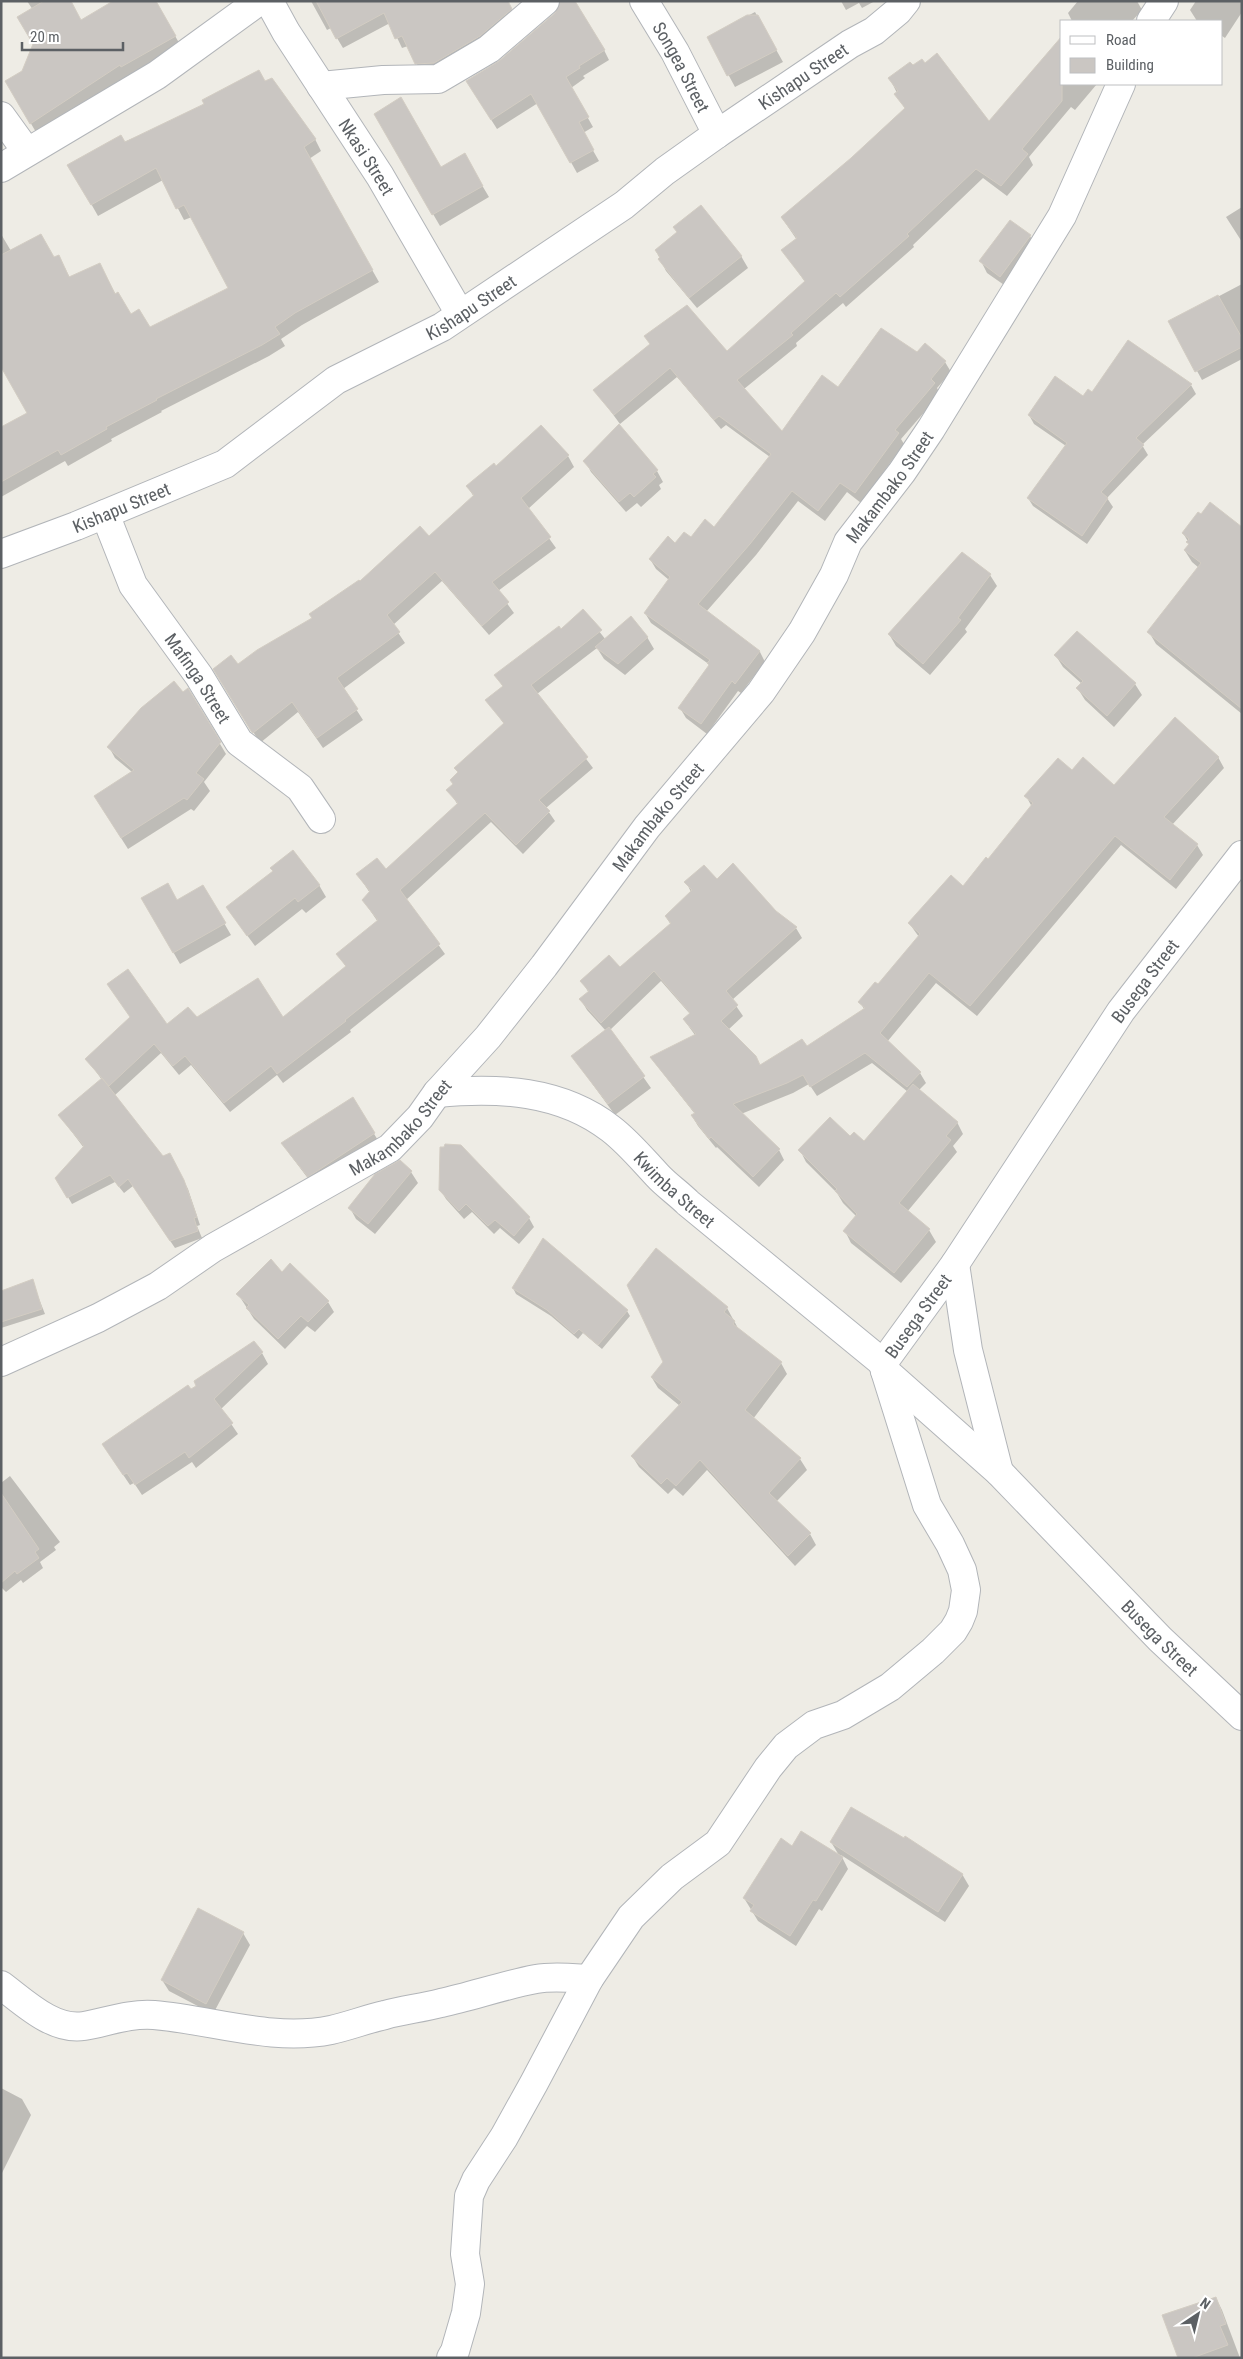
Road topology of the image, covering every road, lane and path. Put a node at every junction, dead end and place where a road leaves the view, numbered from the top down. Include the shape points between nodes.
1 (259, 1) edge
2 (269, 1) edge
3 (545, 1) edge
4 (644, 1) edge
5 (906, 1) edge
6 (1164, 1) edge
7 (1152, 20) edge
8 (1121, 85) edge
9 (321, 86) junction
10 (1, 116) edge
11 (717, 134) junction
12 (28, 152) junction
13 (1, 168) edge
14 (460, 314) junction
15 (105, 514) junction
16 (1, 554) edge
17 (321, 819) dead end
18 (1242, 855) edge
19 (436, 1093) junction
20 (955, 1264) junction
21 (1, 1362) edge
22 (884, 1367) junction
23 (999, 1472) junction
24 (1242, 1716) edge
25 (589, 1979) junction
26 (1, 1985) edge
27 (451, 2358) edge

1 - 12 street via 157,75
2 - 9 street, Nkasi Street
3 - 9 street via 489,49 438,79
4 - 11 street, Songea Street
5 - 11 street, Kishapu Street via 874,31
6 - 7 street
8 - 19 street, Makambako Street via 1062,216 931,429 848,542 834,575 802,632 761,692 647,827 488,1037
9 - 14 street, Nkasi Street via 380,176
10 - 12 street
11 - 14 street, Kishapu Street via 624,205
12 - 13 street
14 - 15 street, Kishapu Street via 442,327 336,380 225,464
15 - 16 street, Kishapu Street
15 - 17 street, Mafinga Street via 132,585 199,676 239,742 300,788
18 - 20 street, Busega Street via 1121,1011
19 - 21 street, Makambako Street via 420,1117 390,1148 213,1248 158,1286 98,1318
19 - 22 street, Kwimba Street via 518,1092 563,1102 592,1116 611,1128 688,1203
20 - 22 street, Busega Street
20 - 23 street via 968,1350
22 - 23 street, Busega Street
22 - 25 street via 927,1505 962,1570 966,1590 959,1621 933,1651 890,1687 843,1715 814,1725 786,1746 718,1843 672,1877 631,1917
23 - 24 street, Busega Street via 1160,1639
25 - 26 street via 537,1979 329,2030 286,2033 153,2015 126,2016 69,2026 33,2009
25 - 27 street via 504,2137 468,2196 465,2254 470,2284 466,2313

